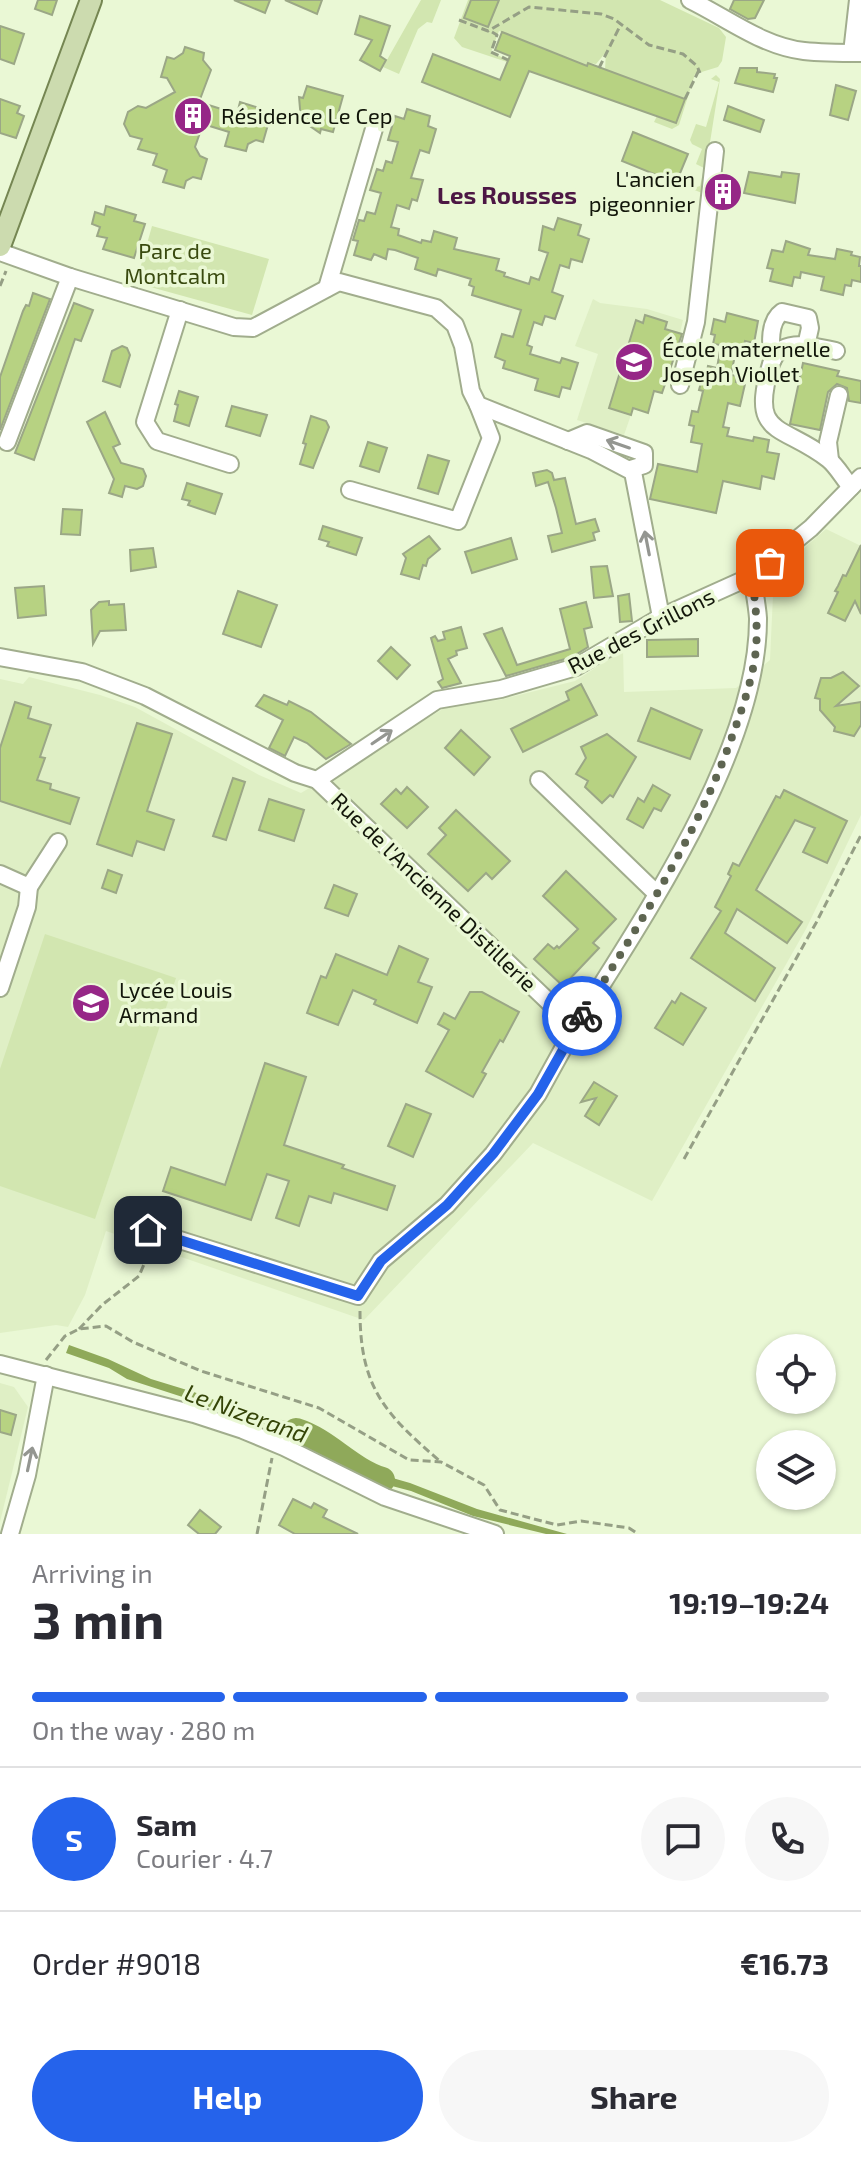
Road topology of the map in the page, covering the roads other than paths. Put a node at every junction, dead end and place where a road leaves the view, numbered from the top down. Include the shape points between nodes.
1 (91, 0) edge
2 (690, 0) edge
3 (858, 7) edge
4 (856, 53) edge
5 (376, 122) dead end
6 (715, 151) dead end
7 (0, 246) edge
8 (0, 252) edge
9 (70, 277) junction
10 (327, 288) junction
11 (180, 310) junction
12 (806, 346) junction
13 (836, 351) dead end
14 (773, 359) junction
15 (680, 385) dead end
16 (839, 395) dead end
17 (478, 405) junction
18 (7, 442) dead end
19 (830, 460) junction
20 (230, 464) dead end
21 (856, 482) edge
22 (350, 490) dead end
23 (752, 576) junction
24 (661, 617) junction
25 (0, 657) edge
26 (317, 780) junction
27 (539, 780) dead end
28 (58, 842) dead end
29 (0, 874) edge
30 (29, 887) junction
31 (656, 893) junction
32 (0, 988) edge
33 (575, 1027) junction
34 (148, 1230) dead end
35 (0, 1364) edge
36 (46, 1375) junction
37 (10, 1534) edge
38 (495, 1534) edge

1 - 7 main road
2 - 4 street via 781,46
3 - 4 street
5 - 10 street
6 - 15 street via 696,322
8 - 9 street
9 - 11 street
9 - 18 street
10 - 11 street via 253,328
10 - 17 street via 339,282 436,308 455,325
11 - 20 street via 145,422 157,441
12 - 13 street
12 - 14 street via 791,345
12 - 14 street via 808,318 782,312 773,325
14 - 19 street via 763,399 767,420
16 - 19 street via 828,442
17 - 22 street via 491,438 458,521
24 -> 17 street via 631,469 644,465 644,453 587,433 568,441
19 - 21 street
21 - 23 street, Rue des Grillons
23 - 24 street, Rue des Grillons
23 - 31 street via 758,617 743,706 718,776
26 -> 24 street, Rue des Grillons via 437,700 501,689 576,667
25 - 26 street via 82,672 145,696
26 - 33 street, Rue de l'Ancienne Distillerie
27 - 31 street
28 - 30 street
29 - 30 street
30 - 32 street
31 - 33 street
33 - 34 street via 538,1094 493,1154 447,1205 381,1261 358,1296
35 - 36 street
37 -> 36 street
36 - 38 street via 194,1414 275,1443 385,1497

